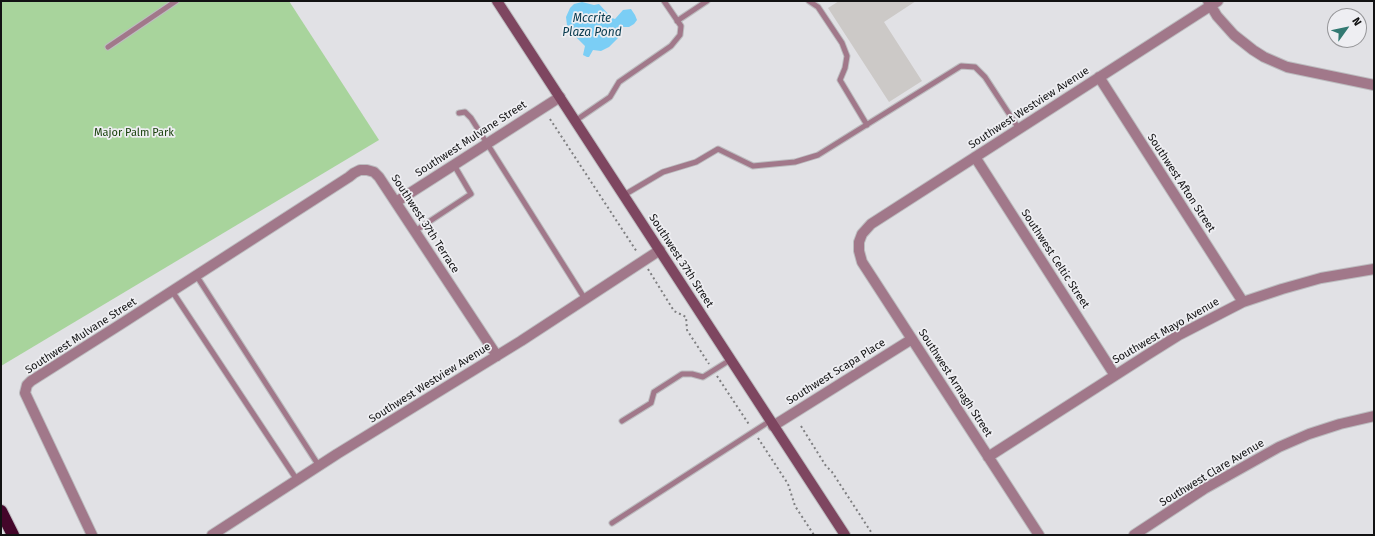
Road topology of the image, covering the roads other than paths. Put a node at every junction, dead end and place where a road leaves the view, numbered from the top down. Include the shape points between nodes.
1 (176, 1) edge
2 (497, 1) edge
3 (664, 1) edge
4 (707, 1) edge
5 (809, 1) edge
6 (1212, 3) edge
7 (677, 21) junction
8 (108, 47) dead end
9 (1099, 77) junction
10 (1374, 85) edge
11 (560, 97) junction
12 (460, 113) dead end
13 (575, 121) junction
14 (867, 125) junction
15 (1019, 129) junction
16 (487, 143) junction
17 (975, 157) junction
18 (454, 165) junction
19 (624, 195) junction
20 (396, 202) junction
21 (266, 230) joint
22 (415, 231) junction
23 (859, 242) joint
24 (660, 250) junction
25 (1374, 269) edge
26 (196, 276) junction
27 (172, 291) junction
28 (585, 299) junction
29 (1243, 302) junction
30 (912, 339) junction
31 (497, 356) junction
32 (730, 360) junction
33 (1114, 374) junction
34 (1374, 416) edge
35 (622, 421) dead end
36 (771, 423) junction
37 (988, 457) junction
38 (319, 466) junction
39 (297, 480) junction
40 (1, 511) edge
41 (612, 523) dead end
42 (13, 535) edge
43 (92, 535) edge
44 (212, 535) edge
45 (845, 535) edge
46 (1039, 535) edge
47 (1134, 535) edge

1 - 8 lane
2 - 11 main road, Southwest 37th Street
3 - 7 lane
4 - 7 lane
5 - 14 lane via 818,7 842,43 847,56 840,80
6 - 9 street, Southwest Westview Avenue
6 - 10 street via 1225,26 1264,57 1287,67
7 - 13 lane via 681,26 680,35 671,46 619,82 610,97
9 - 15 street, Southwest Westview Avenue
9 - 29 street, Southwest Afton Street
11 - 13 main road, Southwest 37th Street
11 - 16 street, Southwest Mulvane Street
12 - 16 lane via 465,112 471,118
13 - 19 main road, Southwest 37th Street
14 - 15 lane via 961,66 975,67 985,77
14 - 19 lane via 818,155 796,162 753,166 718,149 696,162 663,172
15 - 17 street, Southwest Westview Avenue
16 - 18 street, Southwest Mulvane Street
16 - 28 lane
17 - 23 street, Southwest Westview Avenue via 871,224
17 - 33 street, Southwest Celtic Street
18 - 20 street, Southwest Mulvane Street
18 - 22 lane via 471,194
19 - 24 main road, Southwest 37th Street
20 - 21 street, Southwest 37th Terrace via 374,172 360,170
20 - 22 street, Southwest 37th Terrace
21 - 26 street, Southwest Mulvane Street
22 - 31 street, Southwest 37th Terrace
23 - 30 street, Southwest Armagh Street via 862,262
24 - 28 street, Southwest Westview Avenue
24 - 32 main road, Southwest 37th Street
25 - 29 street, Southwest Mayo Avenue via 1321,278
26 - 27 street, Southwest Mulvane Street
26 - 38 lane
27 - 39 lane
27 - 43 street, Southwest Mulvane Street via 31,381 25,389
28 - 31 street, Southwest Westview Avenue
29 - 33 street, Southwest Mayo Avenue via 1179,335
30 - 36 street, Southwest Scapa Place
30 - 37 street, Southwest Armagh Street
31 - 38 street, Southwest Westview Avenue
32 - 35 lane via 703,377 682,374 654,392 651,403
32 - 36 main road, Southwest 37th Street
33 - 37 street, Southwest Mayo Avenue
34 - 47 street, Southwest Clare Avenue via 1309,434 1279,447 1204,489
36 - 41 lane
36 - 45 main road, Southwest 37th Street
37 - 46 street, Southwest Armagh Street
38 - 39 street, Southwest Westview Avenue
39 - 44 street, Southwest Westview Avenue
40 - 42 highway

